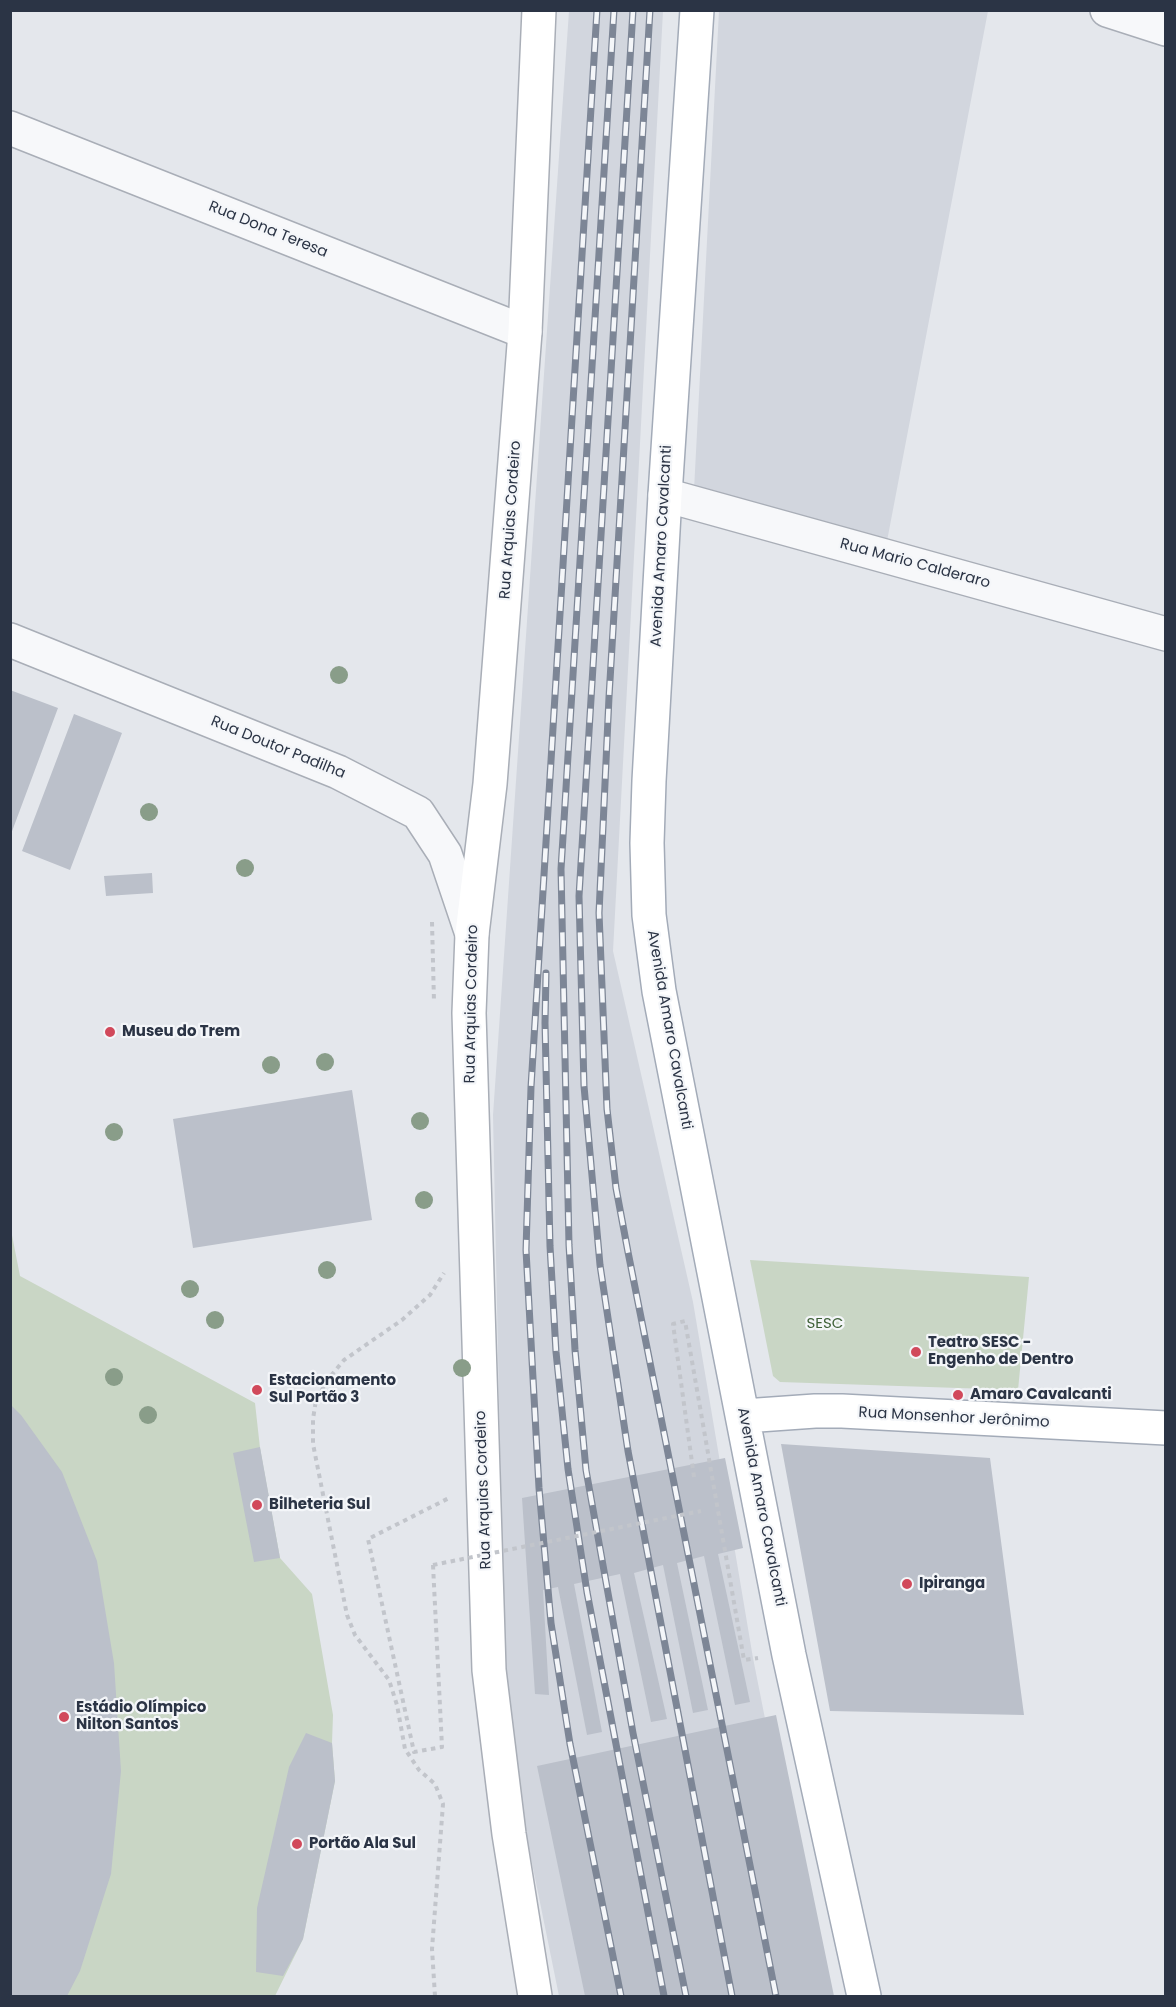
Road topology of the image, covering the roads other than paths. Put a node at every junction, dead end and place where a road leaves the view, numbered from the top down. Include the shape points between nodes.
1 (539, 10) edge
2 (697, 10) edge
3 (1107, 10) edge
4 (1166, 28) edge
5 (10, 128) edge
6 (525, 332) junction
7 (665, 495) junction
8 (1166, 634) edge
9 (10, 640) edge
10 (472, 934) junction
11 (744, 1416) junction
12 (1166, 1428) edge
13 (535, 1996) edge
14 (864, 1996) edge

1 - 6 main road, Rua Arquias Cordeiro
2 - 7 main road, Avenida Amaro Cavalcanti
3 - 4 street
5 - 6 street, Rua Dona Teresa
6 - 10 main road, Rua Arquias Cordeiro via 491,772
7 - 8 street, Rua Mario Calderaro
7 - 11 main road, Avenida Amaro Cavalcanti via 647,832 649,915 660,991
9 - 10 street, Rua Doutor Padilha via 338,772 418,813 445,854
10 - 13 main road, Rua Arquias Cordeiro via 469,1013 489,1670 509,1834
11 - 12 main road, Rua Monsenhor Jerônimo via 842,1411
11 - 14 main road, Avenida Amaro Cavalcanti via 789,1655

